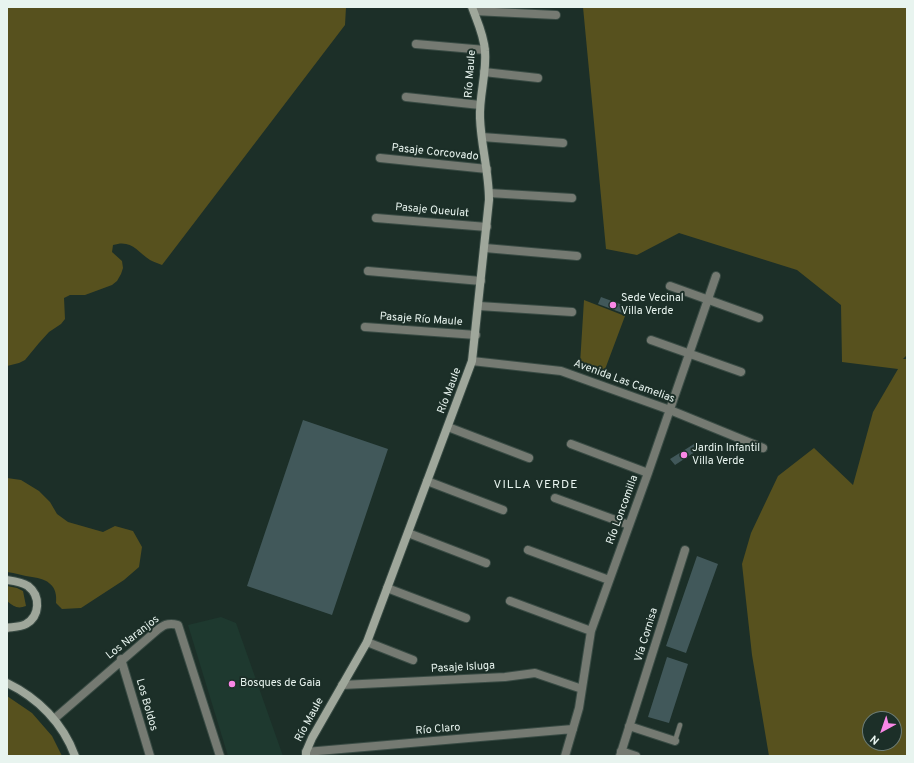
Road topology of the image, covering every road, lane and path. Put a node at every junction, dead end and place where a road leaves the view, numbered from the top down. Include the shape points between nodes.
1 (473, 9) edge
2 (556, 15) dead end
3 (416, 44) dead end
4 (485, 50) junction
5 (484, 72) junction
6 (538, 78) dead end
7 (406, 97) dead end
8 (480, 105) junction
9 (482, 137) junction
10 (563, 143) dead end
11 (380, 158) dead end
12 (487, 169) junction
13 (489, 193) junction
14 (572, 198) dead end
15 (376, 218) dead end
16 (487, 227) junction
17 (485, 248) junction
18 (577, 256) dead end
19 (368, 271) dead end
20 (716, 276) dead end
21 (481, 281) junction
22 (670, 286) dead end
23 (707, 299) junction
24 (479, 306) junction
25 (572, 312) dead end
26 (759, 318) dead end
27 (364, 327) dead end
28 (476, 335) junction
29 (651, 340) dead end
30 (690, 354) junction
31 (472, 361) junction
32 (741, 372) dead end
33 (670, 410) junction
34 (448, 427) junction
35 (571, 444) dead end
36 (763, 448) dead end
37 (529, 458) dead end
38 (648, 473) junction
39 (427, 481) junction
40 (555, 498) dead end
41 (503, 510) dead end
42 (629, 525) junction
43 (408, 533) junction
44 (528, 550) dead end
45 (684, 550) dead end
46 (486, 563) dead end
47 (7, 580) edge
48 (609, 580) junction
49 (387, 588) junction
50 (510, 601) dead end
51 (466, 618) dead end
52 (7, 628) edge
53 (590, 631) junction
54 (367, 642) junction
55 (121, 659) junction
56 (412, 660) dead end
57 (7, 683) edge
58 (342, 685) junction
59 (582, 689) junction
60 (54, 719) junction
61 (680, 725) dead end
62 (630, 726) junction
63 (573, 729) junction
64 (675, 741) joint
65 (306, 754) edge
66 (621, 754) edge
67 (75, 756) edge
68 (150, 756) edge
69 (220, 756) edge
70 (565, 756) edge
71 (636, 756) edge

1 - 2 street
1 - 4 street, Río Maule via 482,32
3 - 4 street
4 - 5 street, Río Maule
5 - 6 street
5 - 8 street, Río Maule
7 - 8 street
8 - 9 street, Río Maule
9 - 10 street
9 - 12 street, Río Maule
11 - 12 street, Pasaje Corcovado
12 - 13 street, Río Maule
13 - 14 street
13 - 16 street, Río Maule
15 - 16 street, Pasaje Queulat
16 - 17 street, Río Maule
17 - 18 street
17 - 21 street, Río Maule
19 - 21 street
20 - 23 street, Río Loncomilla
21 - 24 street, Río Maule
22 - 23 street
23 - 26 street
23 - 30 street, Río Loncomilla
24 - 25 street
24 - 28 street, Río Maule
27 - 28 street, Pasaje Río Maule
28 - 31 street, Río Maule
29 - 30 street
30 - 32 street
30 - 33 street, Río Loncomilla
31 - 33 street, Avenida Las Camelias via 561,371
31 - 34 street, Río Maule
33 - 36 street, Avenida Las Camelias
33 - 38 street, Río Loncomilla
34 - 37 street
34 - 39 street, Río Maule
35 - 38 street
38 - 42 street, Río Loncomilla
39 - 41 street
39 - 43 street, Río Maule
40 - 42 street
42 - 48 street, Río Loncomilla
43 - 46 street
43 - 49 street, Río Maule
44 - 48 street
45 - 62 street, Vía Cornisa
47 - 52 street via 28,586 35,594 37,604 35,614 28,622
48 - 53 street, Río Loncomilla
49 - 51 street
49 - 54 street, Río Maule
50 - 53 street
53 - 59 street, Río Loncomilla
54 - 56 street
54 - 58 street, Río Maule
55 - 60 street, Los Naranjos
55 - 68 street, Los Boldos
55 - 69 street, Los Naranjos via 164,624 178,625
57 - 60 street via 22,690
58 - 59 street, Pasaje Isluga via 505,677 535,673
58 - 65 street, Río Maule via 312,738
59 - 63 street, Río Loncomilla
60 - 67 street
61 - 64 lane
62 - 64 street
62 - 66 street
63 - 65 street, Río Claro
63 - 70 street, Río Loncomilla
66 - 71 street

